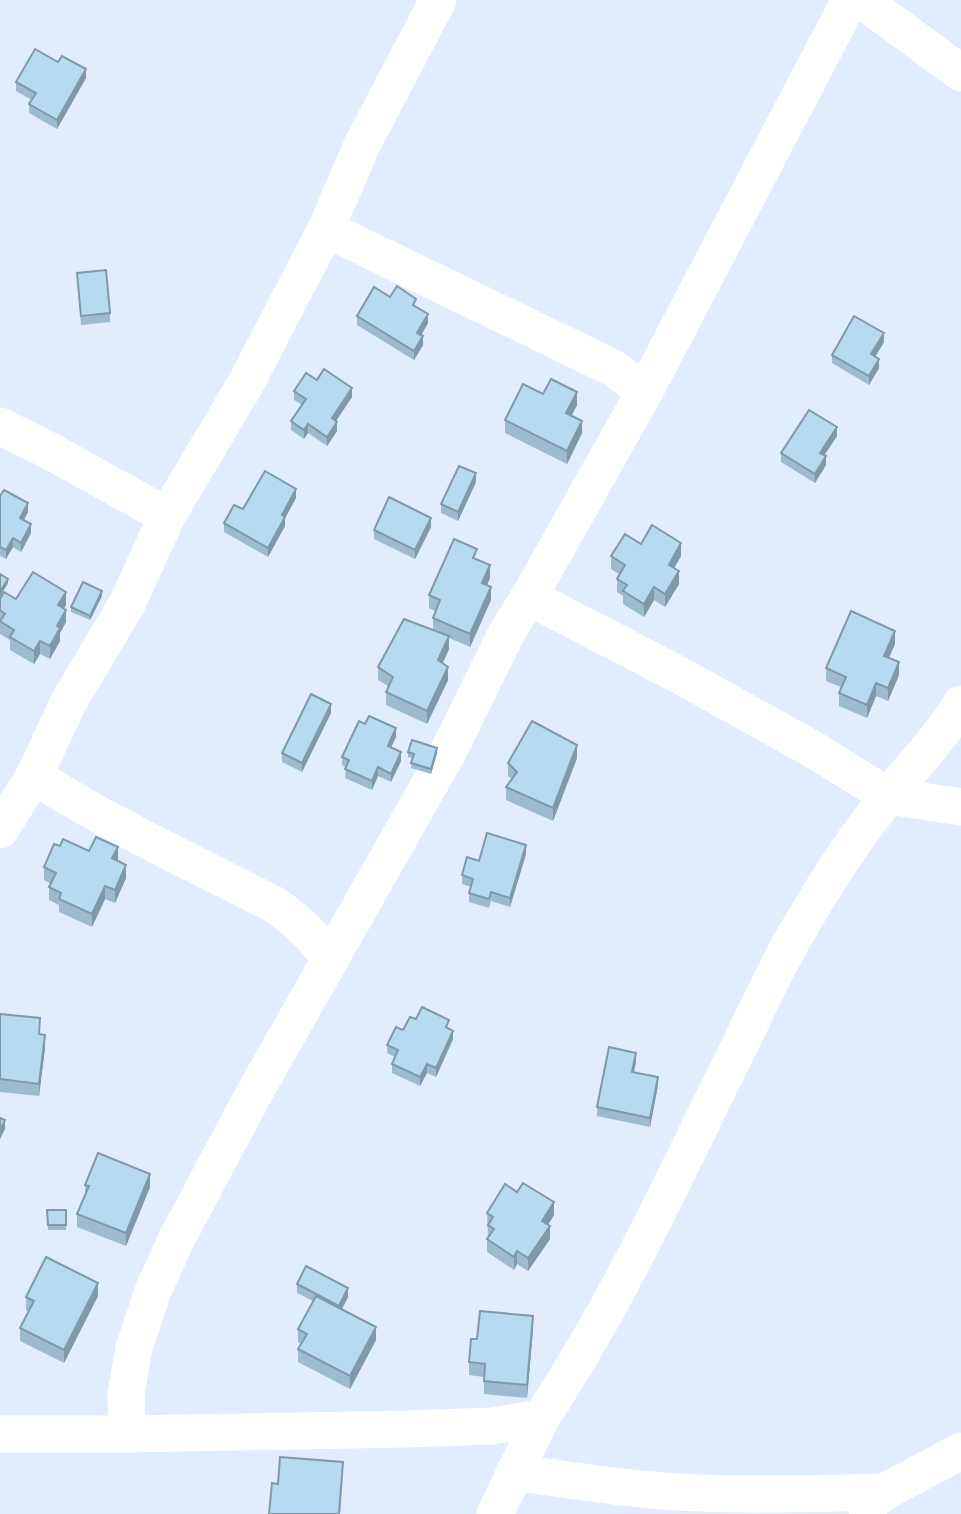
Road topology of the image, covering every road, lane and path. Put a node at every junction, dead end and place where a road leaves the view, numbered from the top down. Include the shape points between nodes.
1 (438, 0) edge
2 (850, 0) edge
3 (862, 0) edge
4 (961, 73) edge
5 (326, 229) junction
6 (645, 391) junction
7 (0, 426) edge
8 (167, 516) junction
9 (529, 597) junction
10 (961, 704) edge
11 (34, 776) junction
12 (888, 796) junction
13 (961, 807) edge
14 (0, 830) edge
15 (330, 958) junction
16 (541, 1418) junction
17 (0, 1434) edge
18 (127, 1434) junction
19 (961, 1451) edge
20 (514, 1472) junction
21 (871, 1503) edge
22 (495, 1514) edge

1 - 5 street via 362,145
2 - 6 street
3 - 4 street
5 - 6 street via 613,368
5 - 8 street via 246,383
6 - 9 street
7 - 8 street
8 - 11 street via 127,604 69,701
9 - 12 street via 814,750
9 - 15 street via 448,752
10 - 12 street
11 - 14 street
11 - 15 street via 122,828 275,905 310,933
12 - 13 street
12 - 16 street via 819,896 782,960 643,1243
15 - 18 street via 176,1240 153,1291 134,1348 126,1394
16 - 18 street via 492,1426
16 - 20 street
17 - 18 street
19 - 21 street
20 - 21 street via 621,1488 809,1494
20 - 22 street

